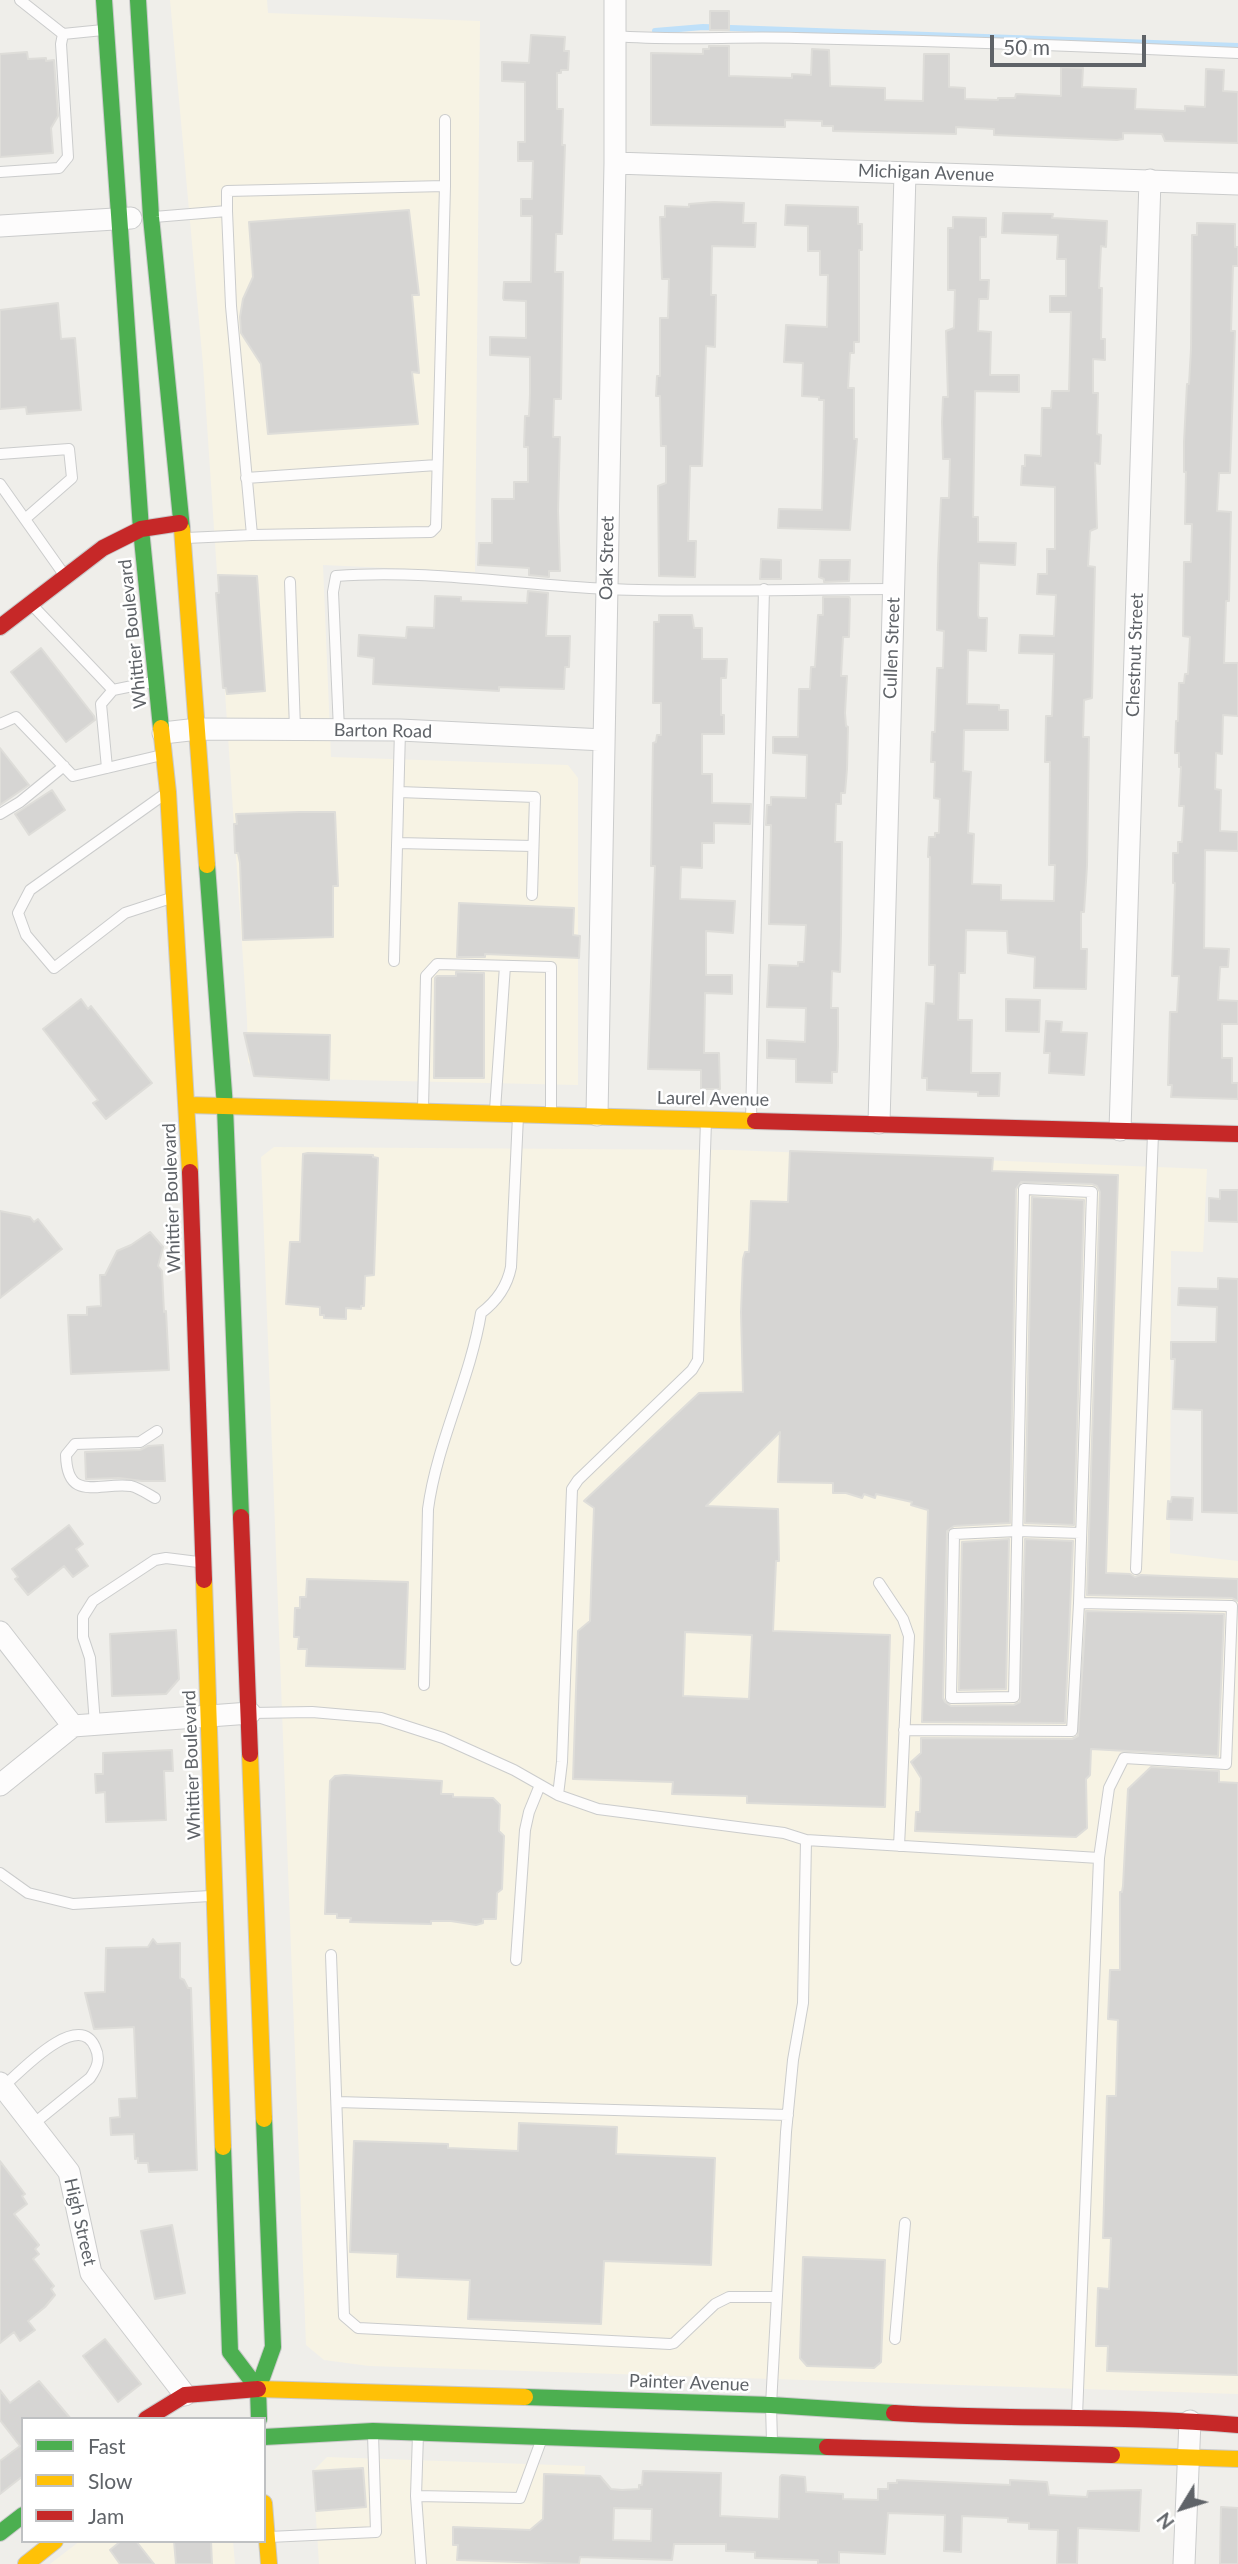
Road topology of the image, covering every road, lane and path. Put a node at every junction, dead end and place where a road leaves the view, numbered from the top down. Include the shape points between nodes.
1 (20, 0) edge
2 (104, 0) edge
3 (138, 0) edge
4 (615, 0) edge
5 (106, 30) junction
6 (63, 34) junction
7 (615, 36) junction
8 (1238, 53) edge
9 (445, 120) dead end
10 (615, 163) junction
11 (0, 172) edge
12 (905, 173) junction
13 (1150, 180) junction
14 (1238, 184) edge
15 (445, 186) junction
16 (227, 211) junction
17 (152, 217) junction
18 (118, 219) junction
19 (0, 226) edge
20 (0, 454) edge
21 (437, 465) junction
22 (246, 478) junction
23 (0, 484) edge
24 (25, 519) junction
25 (141, 529) junction
26 (182, 531) junction
27 (252, 535) junction
28 (65, 576) junction
29 (290, 582) dead end
30 (606, 589) junction
31 (764, 589) junction
32 (894, 589) junction
33 (31, 604) junction
34 (0, 627) edge
35 (157, 681) junction
36 (113, 690) junction
37 (0, 724) edge
38 (198, 729) junction
39 (295, 729) junction
40 (339, 730) junction
41 (400, 730) junction
42 (604, 740) junction
43 (164, 744) junction
44 (64, 766) junction
45 (107, 768) junction
46 (167, 792) junction
47 (399, 792) junction
48 (0, 814) edge
49 (397, 844) junction
50 (534, 846) junction
51 (532, 895) dead end
52 (180, 897) junction
53 (394, 961) dead end
54 (505, 966) junction
55 (188, 1105) junction
56 (225, 1107) junction
57 (422, 1111) junction
58 (495, 1113) junction
59 (518, 1114) junction
60 (551, 1114) junction
61 (597, 1115) junction
62 (706, 1118) junction
63 (751, 1119) junction
64 (879, 1123) junction
65 (1120, 1130) junction
66 (1154, 1131) junction
67 (1238, 1134) edge
68 (157, 1431) dead end
69 (155, 1498) dead end
70 (1017, 1531) junction
71 (1081, 1533) junction
72 (205, 1563) junction
73 (1136, 1569) dead end
74 (879, 1583) dead end
75 (1079, 1603) junction
76 (0, 1632) edge
77 (424, 1685) dead end
78 (250, 1713) junction
79 (210, 1716) junction
80 (95, 1724) junction
81 (73, 1726) junction
82 (904, 1730) junction
83 (540, 1785) junction
84 (0, 1786) edge
85 (558, 1795) junction
86 (806, 1840) junction
87 (899, 1846) junction
88 (1098, 1858) junction
89 (0, 1873) edge
90 (216, 1896) junction
91 (331, 1955) dead end
92 (516, 1960) dead end
93 (1, 2085) edge
94 (337, 2102) junction
95 (788, 2115) junction
96 (32, 2125) junction
97 (905, 2223) dead end
98 (777, 2297) junction
99 (895, 2339) dead end
100 (258, 2389) junction
101 (185, 2395) junction
102 (771, 2405) junction
103 (149, 2417) edge
104 (259, 2417) edge
105 (1077, 2419) junction
106 (1190, 2421) junction
107 (1238, 2426) edge
108 (373, 2431) junction
109 (418, 2432) junction
110 (985, 2432) dead end
111 (1056, 2434) dead end
112 (266, 2437) edge
113 (542, 2438) junction
114 (772, 2445) junction
115 (959, 2450) junction
116 (1187, 2457) junction
117 (1238, 2459) edge
118 (416, 2496) junction
119 (21, 2517) edge
120 (266, 2526) edge
121 (0, 2533) edge
122 (267, 2537) junction
123 (52, 2543) edge
124 (26, 2564) edge
125 (269, 2564) edge
126 (421, 2564) edge
127 (1184, 2564) edge

1 - 6 lane
2 - 5 main road, Whittier Boulevard
3 - 17 main road
4 - 7 street, Oak Street
5 - 6 lane
5 - 18 main road, Whittier Boulevard
6 - 11 lane via 68,157 60,169
7 - 8 lane
7 - 10 street, Oak Street
9 - 15 lane
10 - 12 street, Michigan Avenue
10 - 30 street, Oak Street
12 - 13 street, Michigan Avenue
12 - 32 street, Cullen Street
13 - 14 street, Michigan Avenue
13 - 65 street, Chestnut Street
15 - 16 lane via 227,191
15 - 21 lane
16 - 17 lane
16 - 22 lane
17 - 18 street
17 - 26 main road
18 - 19 street
18 - 25 main road, Whittier Boulevard
20 - 24 lane via 69,449 72,478
21 - 22 lane
21 - 27 lane via 436,527 431,532
22 - 27 lane
23 - 24 lane
24 - 28 lane
25 - 26 main road
25 - 28 main road via 103,548
25 - 35 main road, Whittier Boulevard
26 - 27 lane
26 - 38 main road
28 - 33 main road
29 - 39 lane
30 - 31 lane
30 - 40 lane via 490,579 336,576 333,603
30 - 42 street, Oak Street
31 - 32 lane
31 - 63 lane
32 - 64 street, Cullen Street
33 - 34 main road
33 - 36 lane
35 - 36 lane
35 - 43 main road, Whittier Boulevard
36 - 45 lane via 101,704
37 - 44 lane via 16,717
38 - 39 street, Barton Road
38 - 43 street, Barton Road
38 - 56 main road via 204,893
39 - 40 street, Barton Road
40 - 41 street, Barton Road
41 - 42 street, Barton Road
41 - 47 lane
42 - 61 street, Oak Street
43 - 45 lane
43 - 46 main road, Whittier Boulevard
44 - 45 lane via 74,776
44 - 48 lane
46 - 52 main road, Whittier Boulevard
46 - 52 lane via 30,890 18,913 26,935 54,968 125,913
47 - 49 lane
47 - 50 lane via 535,797
49 - 50 lane
49 - 53 lane
50 - 51 lane
52 - 55 main road, Whittier Boulevard
54 - 57 lane via 437,964 426,976
54 - 58 lane
54 - 60 lane via 551,967
55 - 56 main road, Laurel Avenue
55 - 72 main road, Whittier Boulevard
56 - 57 main road, Laurel Avenue
56 - 78 main road
57 - 58 main road, Laurel Avenue
58 - 59 main road, Laurel Avenue
59 - 60 main road, Laurel Avenue
59 - 77 lane via 509,1278 495,1302 481,1313 476,1345 432,1480
60 - 61 main road, Laurel Avenue
61 - 62 main road, Laurel Avenue
62 - 63 main road, Laurel Avenue
62 - 85 lane via 698,1360 572,1489
63 - 64 main road, Laurel Avenue
64 - 65 main road, Laurel Avenue
65 - 66 main road, Laurel Avenue
66 - 67 main road, Laurel Avenue
66 - 73 lane
68 - 69 lane via 141,1442 75,1444 66,1455 66,1472 83,1487 133,1486
70 - 70 lane via 1014,1697 951,1698 954,1534
70 - 71 lane
70 - 71 lane via 1024,1189 1092,1192
71 - 75 lane
72 - 79 main road, Whittier Boulevard
72 - 80 lane via 155,1560 93,1601 83,1617 83,1637 90,1658
74 - 82 lane via 909,1636
75 - 82 lane via 1072,1731
75 - 88 lane via 1232,1606 1226,1764 1124,1758 1109,1787
76 - 81 street
78 - 79 street
78 - 83 lane via 381,1718 443,1738
78 - 100 main road via 273,2347
79 - 80 street
79 - 90 main road, Whittier Boulevard
80 - 81 street
81 - 84 street
82 - 87 lane
83 - 85 lane
83 - 92 lane via 525,1830
85 - 86 lane via 598,1809 784,1833
86 - 87 lane
86 - 95 lane via 803,2003
87 - 88 lane
88 - 105 lane
89 - 90 lane via 28,1893 73,1904
90 - 100 main road, Whittier Boulevard via 230,2352
91 - 94 lane
93 - 96 street, High Street
93 - 96 lane via 66,2037 86,2036 95,2045 99,2058 90,2078
94 - 95 lane
94 - 98 lane via 344,2316 358,2328 670,2344 729,2297
95 - 98 lane
96 - 101 street, High Street via 69,2172 91,2273
97 - 99 lane
98 - 102 lane
100 - 101 main road, Painter Avenue
100 - 102 main road, Painter Avenue
100 - 104 main road
101 - 103 main road, Painter Avenue
102 - 105 main road, Painter Avenue
102 - 114 lane
105 - 106 main road, Painter Avenue
105 - 111 main road
106 - 107 main road, Painter Avenue
106 - 116 street
108 - 109 main road
108 - 112 main road
108 - 122 lane via 376,2532
109 - 113 main road
109 - 118 lane
110 - 115 main road
113 - 114 main road
113 - 118 lane via 520,2498
114 - 115 main road
115 - 116 main road
116 - 117 main road
116 - 127 street
118 - 126 lane
119 - 121 main road
120 - 122 main road
122 - 125 main road
123 - 124 main road

